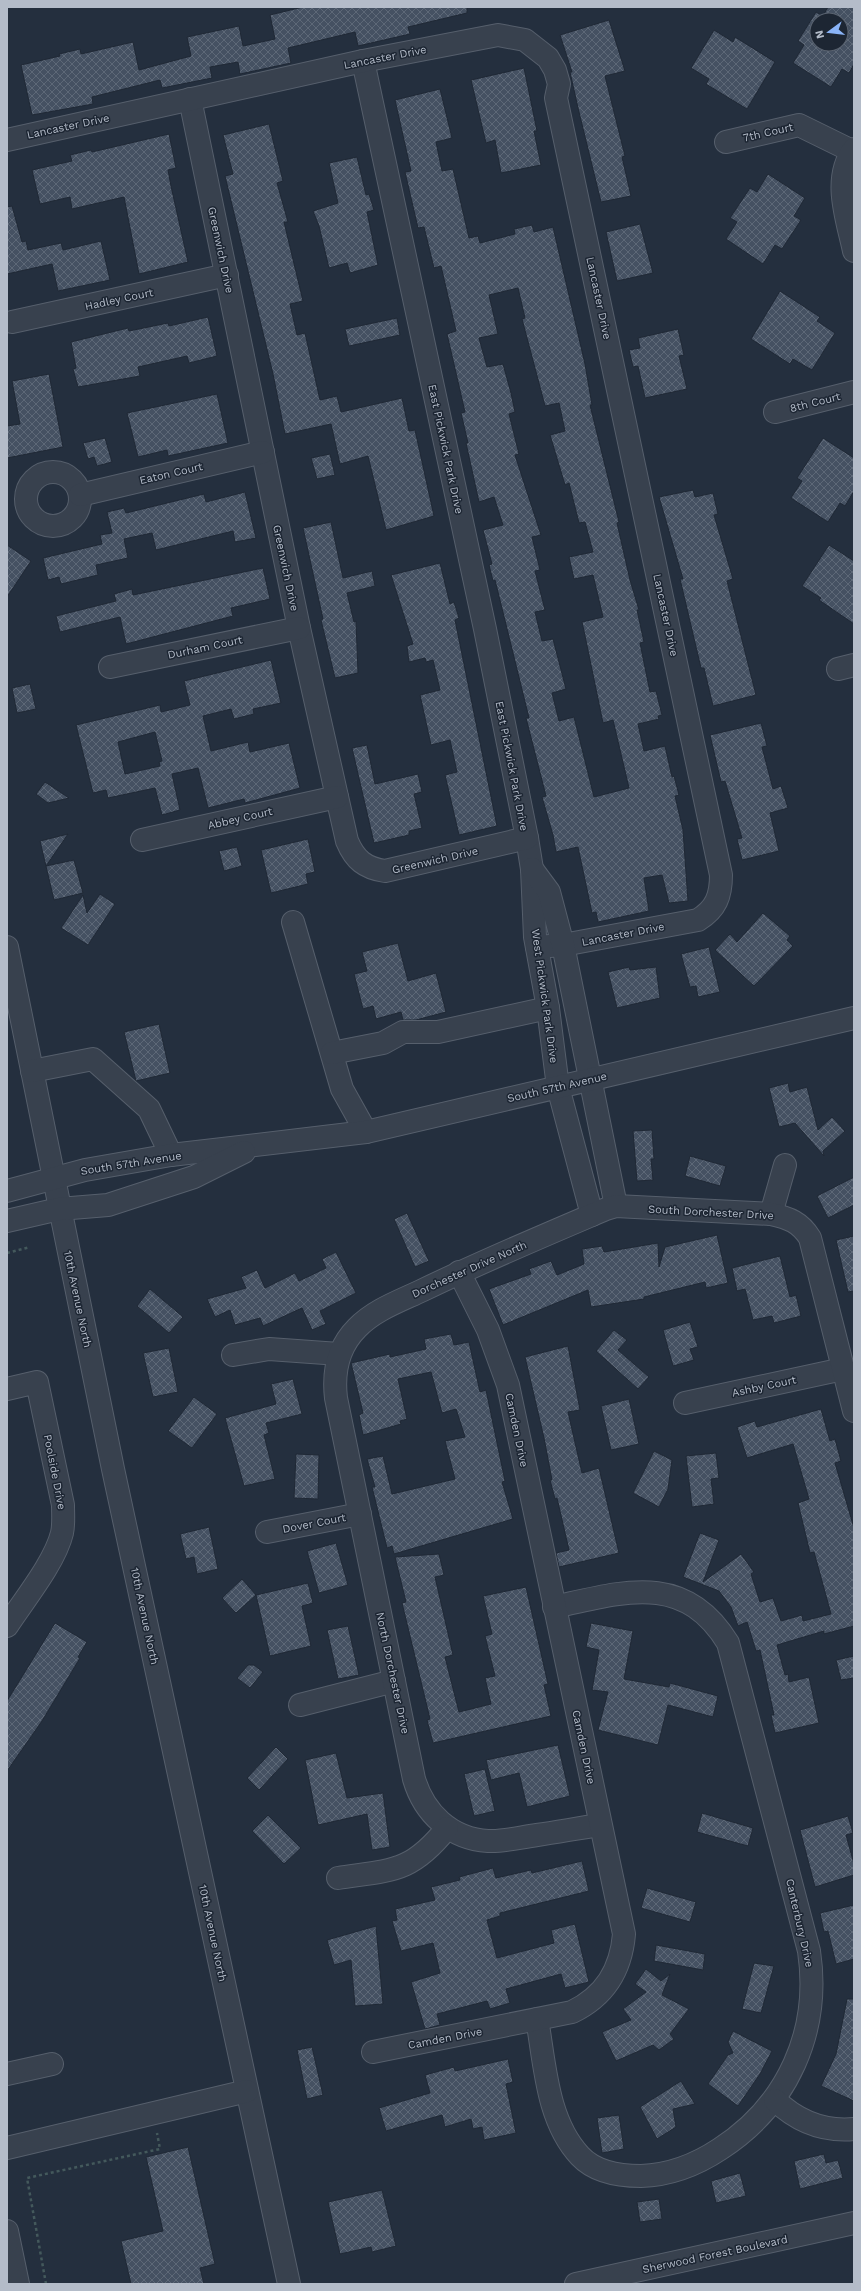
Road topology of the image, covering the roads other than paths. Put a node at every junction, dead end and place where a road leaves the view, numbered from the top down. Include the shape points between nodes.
1 (363, 61) junction
2 (190, 99) junction
3 (7, 140) edge
4 (726, 142) dead end
5 (853, 150) edge
6 (854, 251) edge
7 (227, 275) junction
8 (12, 322) dead end
9 (854, 392) edge
10 (776, 412) dead end
11 (263, 452) junction
12 (80, 495) dead end
13 (299, 628) junction
14 (110, 667) dead end
15 (337, 797) junction
16 (527, 838) junction
17 (142, 840) dead end
18 (532, 869) junction
19 (293, 922) dead end
20 (563, 945) junction
21 (7, 947) edge
22 (537, 947) junction
23 (548, 1008) junction
24 (854, 1018) edge
25 (332, 1053) junction
26 (32, 1071) junction
27 (591, 1079) junction
28 (558, 1087) junction
29 (366, 1132) junction
30 (257, 1145) junction
31 (171, 1155) junction
32 (785, 1164) dead end
33 (53, 1177) junction
34 (7, 1191) edge
35 (616, 1206) junction
36 (59, 1209) junction
37 (771, 1214) junction
38 (592, 1215) junction
39 (7, 1221) edge
40 (459, 1272) junction
41 (339, 1354) junction
42 (233, 1355) dead end
43 (843, 1369) junction
44 (7, 1389) edge
45 (685, 1403) dead end
46 (854, 1411) edge
47 (360, 1514) junction
48 (267, 1532) dead end
49 (554, 1607) junction
50 (7, 1626) edge
51 (394, 1681) junction
52 (300, 1705) dead end
53 (600, 1825) junction
54 (447, 1828) junction
55 (338, 1878) dead end
56 (537, 2020) junction
57 (373, 2052) dead end
58 (52, 2064) dead end
59 (7, 2074) edge
60 (247, 2091) junction
61 (775, 2100) junction
62 (854, 2129) edge
63 (7, 2148) edge
64 (854, 2223) edge
65 (7, 2231) edge
66 (18, 2284) edge
67 (289, 2284) edge
68 (576, 2284) edge

1 - 2 street, Lancaster Drive
1 - 16 street, East Pickwick Park Drive
1 - 20 street, Lancaster Drive via 498,34 512,36 535,46 548,58 559,84 556,98 721,875 721,890 717,902 698,920
2 - 3 street, Lancaster Drive
2 - 7 street, Greenwich Drive
4 - 5 street, 7th Court via 798,125
5 - 6 street via 843,177 842,191
7 - 8 street, Hadley Court
7 - 11 street, Greenwich Drive
9 - 10 street, 8th Court
11 - 12 street, Eaton Court
11 - 13 street, Greenwich Drive
13 - 14 street, Durham Court
13 - 15 street, Greenwich Drive
15 - 16 street, Greenwich Drive via 352,853 360,863 385,872
15 - 17 street, Abbey Court
16 - 18 street, West Pickwick Park Drive
18 - 20 street, West Pickwick Park Drive via 549,892
18 - 22 street, West Pickwick Park Drive
19 - 25 street
20 - 22 street, Lancaster Drive
20 - 27 street, West Pickwick Park Drive
21 - 26 street, 10th Avenue North
22 - 23 street, West Pickwick Park Drive
23 - 25 street via 438,1032 403,1032 384,1043
23 - 28 street, West Pickwick Park Drive
24 - 27 street, South 57th Avenue
25 - 29 street via 342,1089
26 - 31 street via 92,1058 150,1109
26 - 33 street, 10th Avenue North
27 - 28 street, South 57th Avenue
27 - 35 street, West Pickwick Park Drive
28 - 29 street, South 57th Avenue
28 - 38 street, West Pickwick Park Drive
29 - 30 street, South 57th Avenue
30 - 31 street, South 57th Avenue
30 - 36 street, South 57th Avenue via 194,1177 108,1205
31 - 33 street, South 57th Avenue
32 - 37 street
33 - 34 street, South 57th Avenue
33 - 36 street, 10th Avenue North
35 - 37 street, South Dorchester Drive
35 - 38 street, Dorchester Drive North
36 - 39 street, South 57th Avenue
36 - 60 street, 10th Avenue North
37 - 43 street, South Dorchester Drive via 792,1219 803,1227 810,1238
38 - 40 street, Dorchester Drive North
40 - 41 street, Dorchester Drive North via 367,1319 347,1339
40 - 49 street, Camden Drive via 488,1330 508,1385
41 - 42 street via 269,1349
41 - 47 street, North Dorchester Drive via 336,1398
43 - 45 street, Ashby Court
43 - 46 street, South Dorchester Drive
44 - 50 street, Poolside Drive via 37,1382 64,1519 63,1532 52,1556
47 - 48 street, Dover Court
47 - 51 street, North Dorchester Drive
49 - 53 street, Camden Drive
49 - 61 street, Canterbury Drive via 626,1592 662,1593 698,1608 720,1630 728,1643 812,1967 808,2026 788,2080
51 - 52 street
51 - 54 street, North Dorchester Drive via 418,1792 433,1816
53 - 54 street, North Dorchester Drive via 489,1841 462,1836
53 - 56 street, Camden Drive via 624,1934 620,1962 606,1987 584,2006 572,2012
54 - 55 street via 425,1853 401,1867
56 - 57 street, Camden Drive
56 - 61 street, Canterbury Drive via 556,2116 579,2156 590,2166 619,2174 649,2176 693,2165 732,2141 754,2123
58 - 59 street
60 - 63 street
60 - 67 street, 10th Avenue North
61 - 62 street via 797,2118 819,2128
64 - 68 street, Sherwood Forest Boulevard
65 - 66 street

